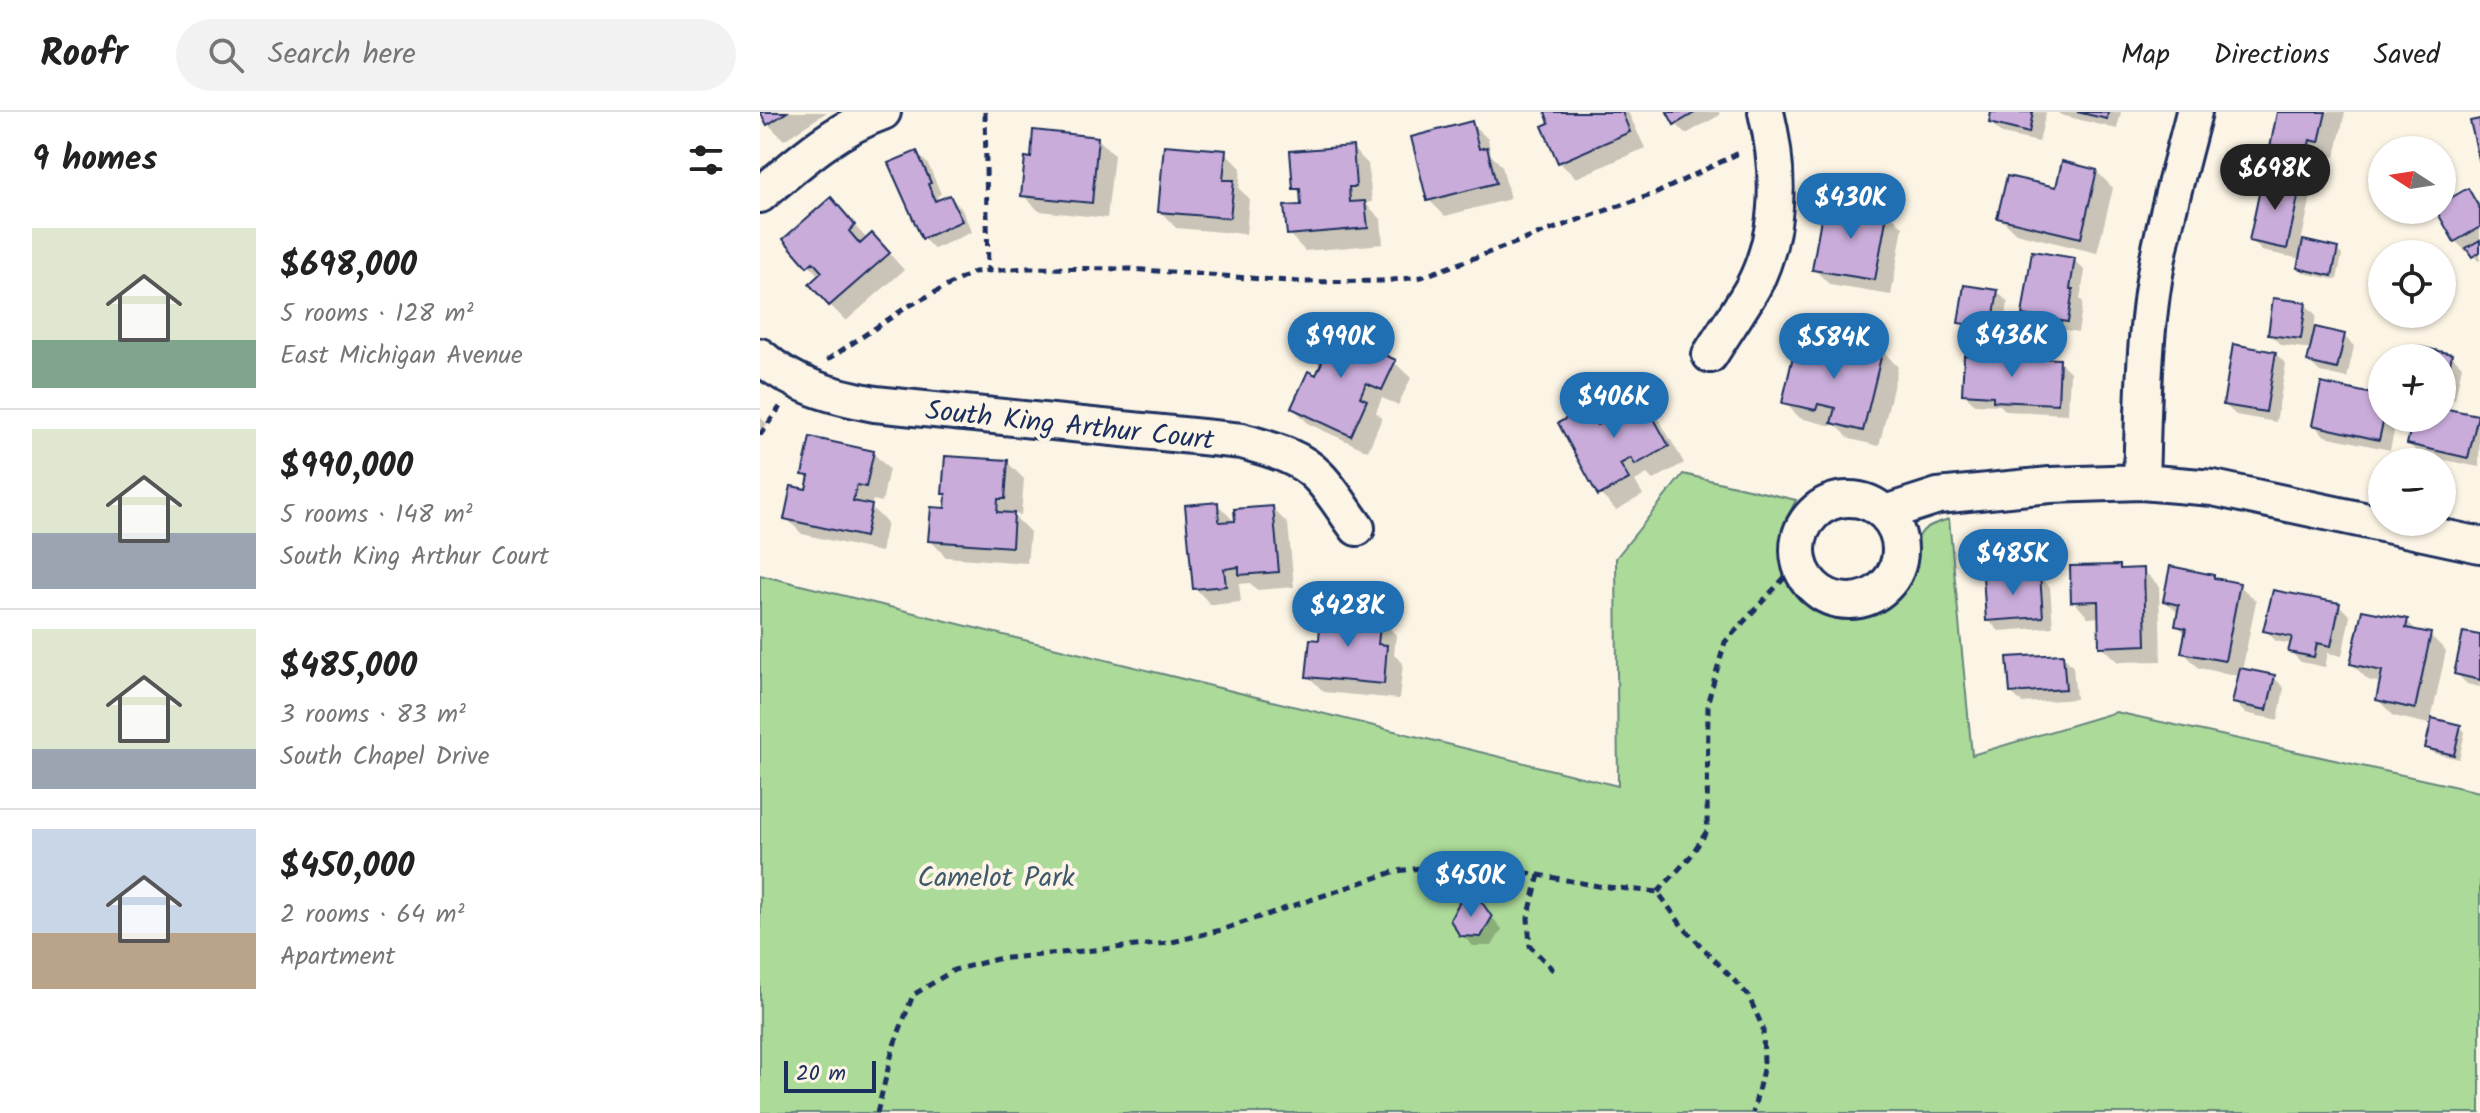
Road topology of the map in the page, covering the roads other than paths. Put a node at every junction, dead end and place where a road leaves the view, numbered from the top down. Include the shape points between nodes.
1 (883, 112) edge
2 (1766, 112) edge
3 (2194, 112) edge
4 (760, 195) edge
5 (1710, 355) dead end
6 (760, 356) edge
7 (2141, 482) junction
8 (1885, 513) junction
9 (1357, 528) dead end
10 (2480, 545) edge

1 - 4 street via 829,138
2 - 5 street via 1775,167 1772,234 1753,286
3 - 7 street via 2150,308
6 - 9 street, South King Arthur Court via 800,384 875,404 1242,441 1290,457 1317,475
7 - 8 street via 1938,496
7 - 10 street via 2213,488
8 - 8 street via 1895,527 1899,561 1880,590 1848,601 1831,598 1805,577 1797,546 1811,516 1824,505 1855,499

